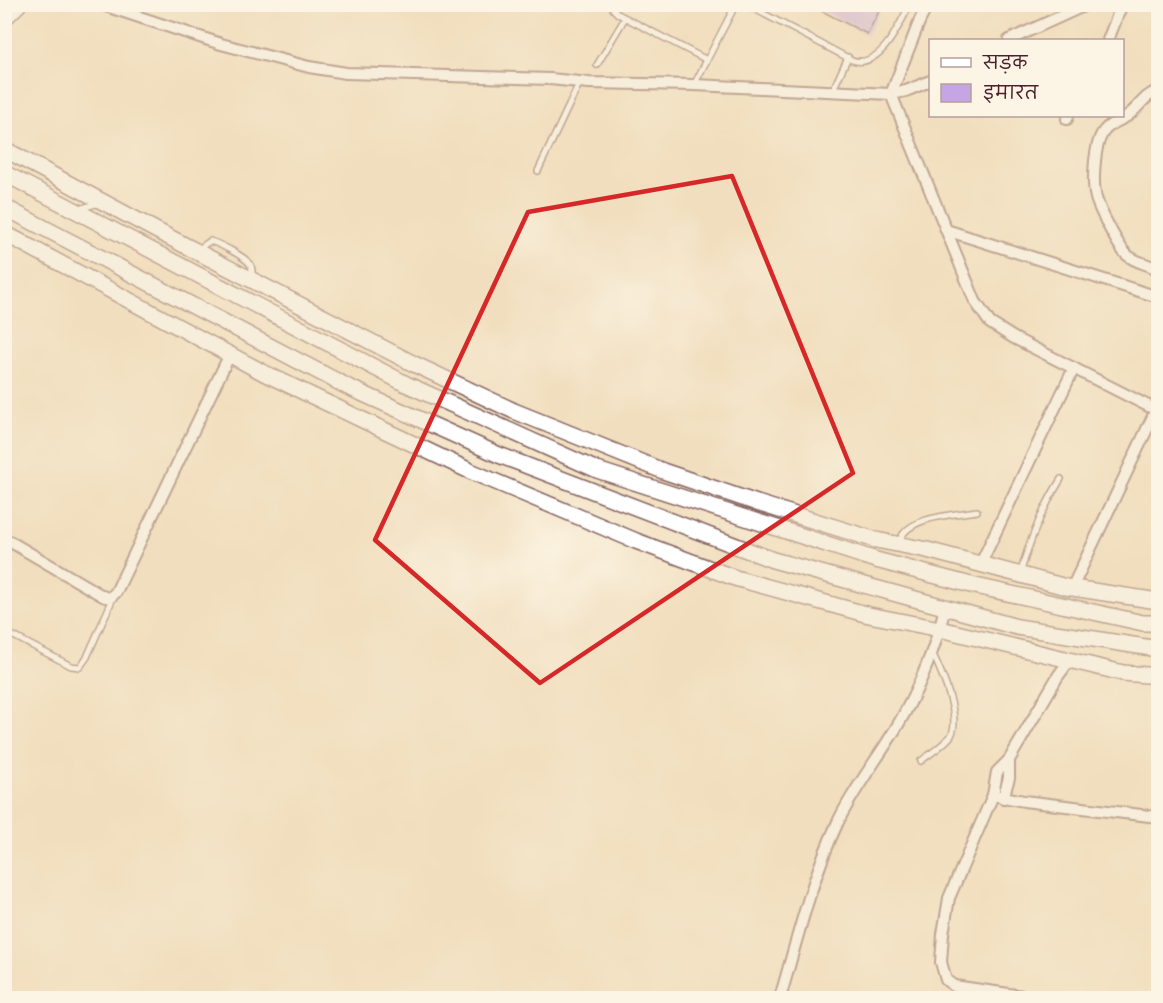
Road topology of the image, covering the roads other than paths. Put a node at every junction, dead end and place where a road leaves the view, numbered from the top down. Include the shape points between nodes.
1 (20, 4) edge
2 (100, 4) edge
3 (612, 4) edge
4 (736, 4) edge
5 (745, 4) edge
6 (910, 4) edge
7 (928, 4) edge
8 (1088, 4) edge
9 (1122, 4) edge
10 (625, 18) junction
11 (4, 19) edge
12 (1011, 39) edge
13 (1107, 39) edge
14 (848, 57) junction
15 (707, 60) junction
16 (597, 65) dead end
17 (929, 81) edge
18 (580, 82) junction
19 (694, 85) junction
20 (833, 90) junction
21 (1158, 91) edge
22 (891, 94) junction
23 (4, 149) edge
24 (538, 171) dead end
25 (5, 172) edge
26 (103, 202) junction
27 (4, 207) edge
28 (74, 210) junction
29 (946, 230) junction
30 (4, 233) edge
31 (65, 238) junction
32 (53, 259) junction
33 (1158, 270) edge
34 (1158, 297) edge
35 (230, 354) junction
36 (1074, 368) junction
37 (1157, 411) edge
38 (1061, 479) dead end
39 (977, 511) dead end
40 (4, 538) edge
41 (899, 544) junction
42 (980, 565) junction
43 (1020, 575) junction
44 (1072, 588) junction
45 (114, 595) junction
46 (1158, 601) edge
47 (945, 608) junction
48 (1158, 623) edge
49 (940, 629) junction
50 (4, 632) edge
51 (1158, 649) edge
52 (931, 650) junction
53 (1069, 661) junction
54 (1158, 676) edge
55 (921, 761) dead end
56 (998, 797) junction
57 (1158, 817) edge
58 (780, 999) edge
59 (1037, 999) edge

1 - 11 street
2 - 18 street via 221,44 309,67 346,73
3 - 10 lane via 615,12
4 - 15 lane
5 - 14 lane
6 - 14 lane via 880,52 861,62
7 - 22 street
8 - 12 street
9 - 13 street
10 - 15 lane
10 - 16 lane
14 - 20 lane
15 - 19 lane
17 - 22 street
18 - 19 street
18 - 24 lane
19 - 20 street
20 - 22 street
21 - 33 street via 1146,96 1129,115 1100,136 1094,184 1096,200 1123,250
22 - 29 street
23 - 26 street
25 - 28 street
26 - 28 lane
26 - 41 street via 414,364 514,411 663,471 866,537
27 - 31 street
28 - 48 street via 406,384 597,470 876,560 1046,602
29 - 34 street
29 - 36 street via 975,301 990,323
30 - 32 street
31 - 32 street
31 - 47 street via 348,387 499,455 773,560
32 - 35 street
35 - 45 street
35 - 49 street via 470,471 636,541 735,578 869,615
36 - 37 street
36 - 42 street
37 - 44 street
38 - 43 lane via 1033,531
39 - 41 lane via 921,521 907,528
40 - 45 street via 101,595
41 - 42 street
42 - 43 street
43 - 44 street
44 - 46 street
45 - 50 lane via 80,667
47 - 49 street
47 - 51 street via 1017,627
49 - 52 street
49 - 53 street
52 - 55 lane via 946,684 953,730
52 - 58 street via 904,714 837,823 811,890
53 - 54 street
53 - 56 street via 1009,760 997,772
56 - 57 street
56 - 59 street via 947,906 943,974 954,986

